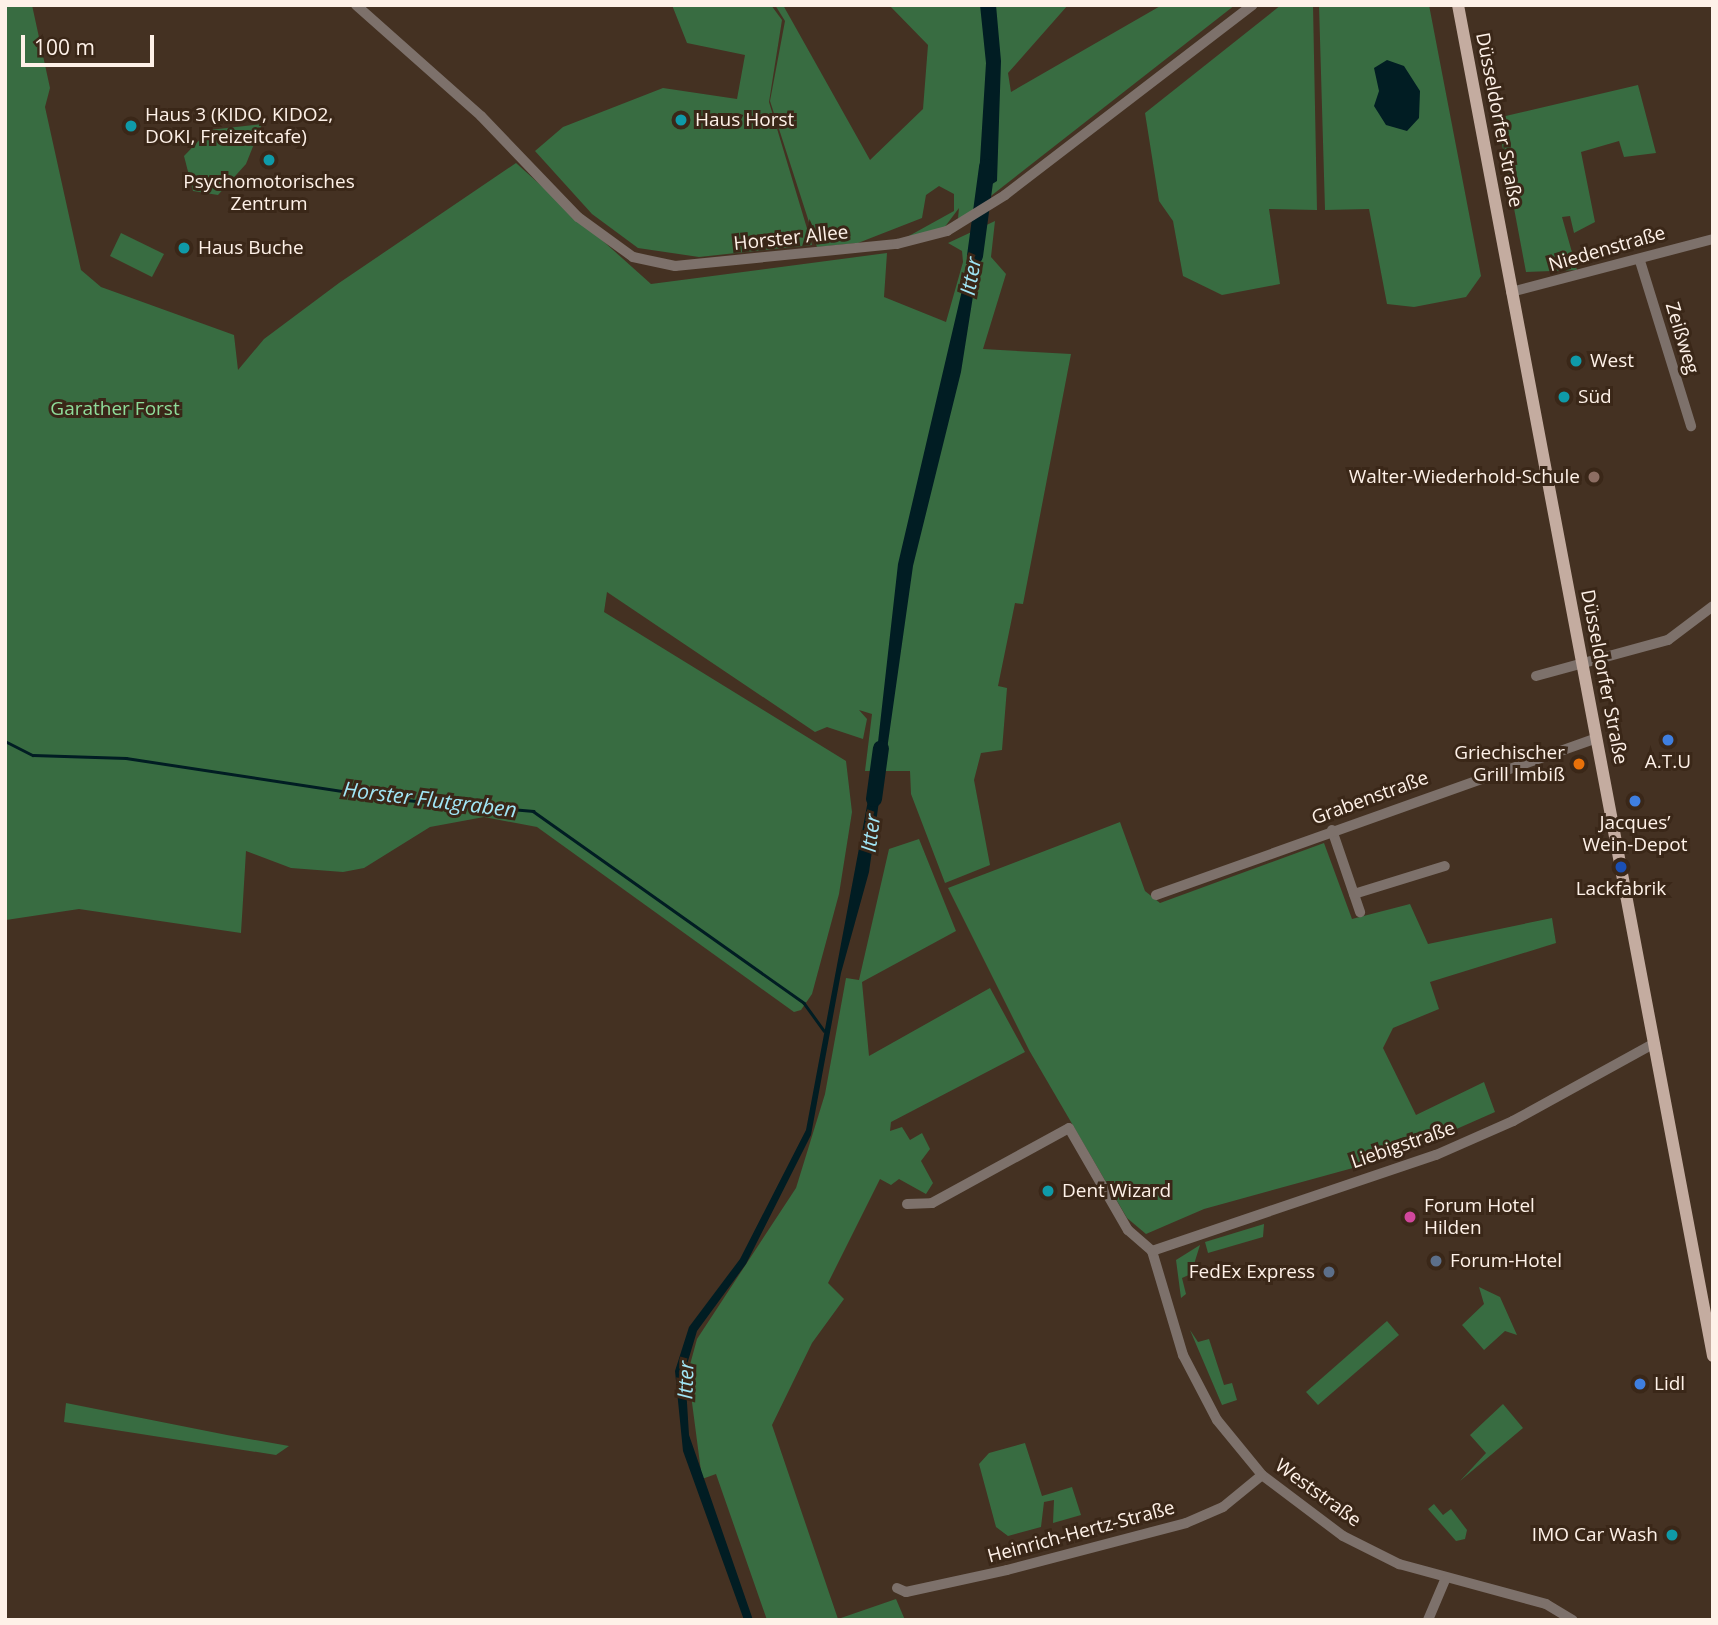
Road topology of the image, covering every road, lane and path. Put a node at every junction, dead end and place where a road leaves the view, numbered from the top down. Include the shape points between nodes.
1 (356, 5) edge
2 (1253, 5) edge
3 (1458, 5) edge
4 (1713, 239) edge
5 (1640, 261) junction
6 (1511, 292) junction
7 (1690, 426) dead end
8 (1713, 606) edge
9 (1581, 661) junction
10 (1536, 676) dead end
11 (1597, 738) junction
12 (1332, 830) junction
13 (1445, 866) dead end
14 (1354, 894) junction
15 (1156, 895) dead end
16 (1360, 912) dead end
17 (1653, 1044) junction
18 (907, 1205) dead end
19 (1152, 1251) junction
20 (1713, 1356) edge
21 (1262, 1475) junction
22 (1445, 1580) junction
23 (897, 1588) dead end
24 (1427, 1620) edge
25 (1573, 1620) edge

1 - 2 street, Horster Allee via 481,116 578,217 616,248 652,264 735,262 926,239 998,200
3 - 6 main road, Düsseldorfer Straße
4 - 5 street, Niedenstraße
5 - 6 street, Niedenstraße
5 - 7 street, Zeißweg
6 - 9 main road, Düsseldorfer Straße
8 - 9 street via 1668,639
9 - 10 street
9 - 11 main road, Düsseldorfer Straße
11 - 12 street, Grabenstraße
11 - 17 main road, Düsseldorfer Straße
12 - 14 street
12 - 15 street, Grabenstraße
13 - 14 street
14 - 16 street
17 - 19 street, Liebigstraße via 1513,1121 1436,1155
17 - 20 main road, Düsseldorfer Straße
18 - 19 street via 932,1203 1069,1128 1128,1230
19 - 21 street, Weststraße via 1183,1355 1217,1420
21 - 22 street, Weststraße via 1343,1536
21 - 23 street, Heinrich-Hertz-Straße via 1223,1507 1186,1523 1018,1567 906,1592
22 - 24 street
22 - 25 street, Weststraße via 1546,1604

